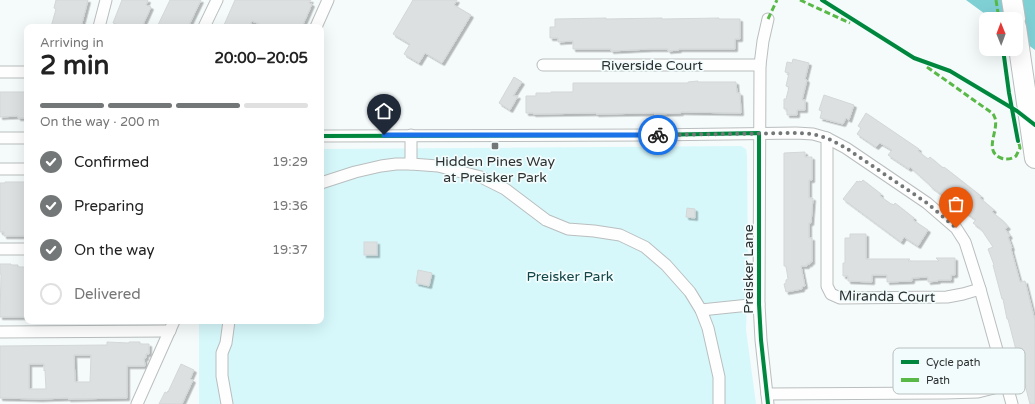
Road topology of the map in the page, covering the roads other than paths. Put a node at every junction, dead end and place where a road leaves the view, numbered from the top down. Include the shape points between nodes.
1 (106, 0) edge
2 (217, 0) edge
3 (328, 0) edge
4 (1012, 0) edge
5 (1014, 12) edge
6 (768, 19) dead end
7 (100, 24) edge
8 (205, 24) edge
9 (317, 24) edge
10 (1020, 56) edge
11 (543, 65) dead end
12 (760, 65) junction
13 (0, 72) edge
14 (24, 72) edge
15 (759, 133) junction
16 (411, 135) junction
17 (324, 136) edge
18 (0, 138) edge
19 (24, 138) edge
20 (827, 138) junction
21 (1034, 152) edge
22 (410, 164) junction
23 (0, 169) edge
24 (24, 169) edge
25 (324, 182) edge
26 (0, 249) edge
27 (24, 249) edge
28 (980, 289) junction
29 (759, 304) junction
30 (701, 310) junction
31 (229, 324) edge
32 (172, 326) edge
33 (0, 332) edge
34 (996, 348) edge
35 (915, 394) edge
36 (1009, 394) edge
37 (767, 399) edge
38 (137, 404) edge
39 (226, 404) edge
40 (720, 404) edge
41 (1012, 404) edge

1 - 7 street
2 - 8 street
3 - 9 street
4 - 5 highway
6 - 12 street, Preisker Lane
10 - 21 highway
11 - 12 street, Riverside Court
12 - 15 street, Preisker Lane
13 - 14 street
15 - 16 street
15 - 20 street via 813,134
15 - 29 street, Preisker Lane
16 - 17 street
16 - 22 street
18 - 19 street
20 - 28 street via 927,203 956,228 965,242
20 - 28 street, Miranda Court via 827,286 831,294 840,298 947,297
22 - 25 street via 381,166
22 - 30 street via 438,166 481,177 505,190 546,220 568,229 620,235 645,247 666,265 690,292
23 - 24 street
26 - 27 street
28 - 34 street
29 - 30 street
29 - 37 street, Preisker Lane
30 - 40 street via 718,371
31 - 39 street via 222,353
32 - 33 street
32 - 38 street
35 - 37 street
36 - 41 street

